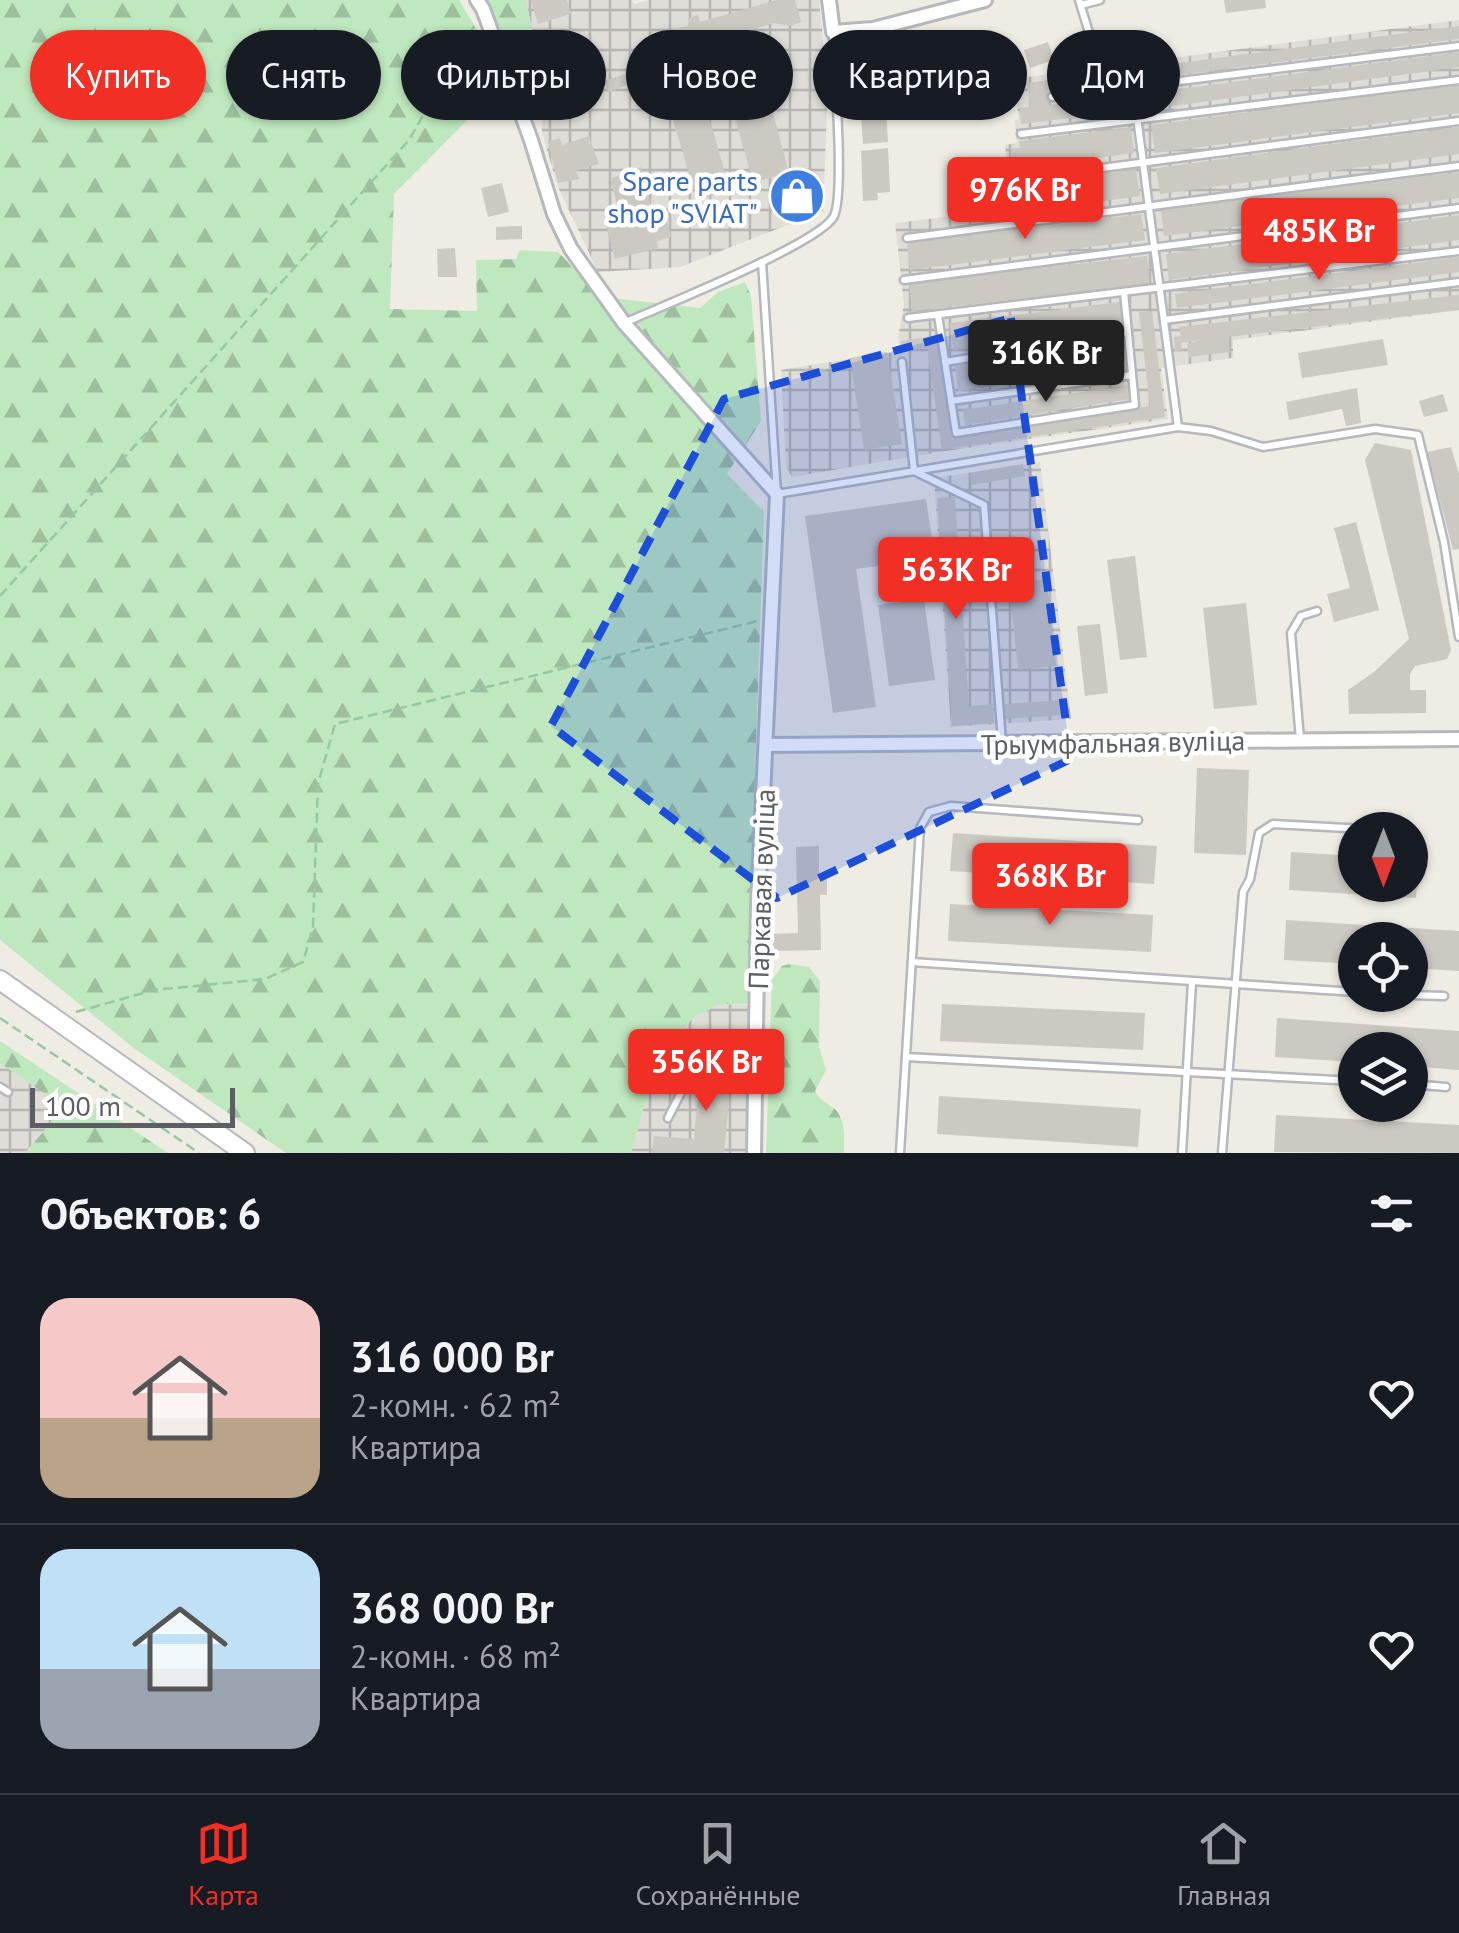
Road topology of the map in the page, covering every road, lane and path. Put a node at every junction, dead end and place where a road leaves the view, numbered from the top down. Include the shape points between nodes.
1 (828, 0) edge
2 (985, 0) edge
3 (1100, 0) edge
4 (1080, 2) edge
5 (480, 5) edge
6 (833, 30) edge
7 (853, 30) edge
8 (1088, 30) edge
9 (1459, 46) edge
10 (1459, 80) edge
11 (1180, 81) edge
12 (1180, 115) edge
13 (834, 120) edge
14 (1137, 120) joint
15 (1459, 122) edge
16 (1021, 134) dead end
17 (1142, 162) junction
18 (1459, 166) edge
19 (1002, 181) dead end
20 (1148, 206) junction
21 (1459, 208) edge
22 (907, 238) dead end
23 (1154, 248) junction
24 (1459, 251) edge
25 (762, 262) junction
26 (904, 280) dead end
27 (1459, 282) edge
28 (1159, 288) junction
29 (1124, 292) junction
30 (938, 315) junction
31 (908, 318) dead end
32 (1164, 320) junction
33 (624, 323) junction
34 (1128, 332) junction
35 (902, 362) dead end
36 (945, 362) junction
37 (1132, 376) junction
38 (951, 401) junction
39 (1178, 427) junction
40 (914, 472) junction
41 (777, 494) junction
42 (0, 596) edge
43 (1317, 611) dead end
44 (772, 618) junction
45 (1459, 637) edge
46 (1459, 731) edge
47 (1459, 739) edge
48 (1300, 741) junction
49 (1002, 744) junction
50 (768, 746) junction
51 (1138, 820) dead end
52 (1338, 828) edge
53 (912, 962) junction
54 (1192, 982) junction
55 (1235, 985) junction
56 (2, 986) edge
57 (1338, 991) edge
58 (1428, 995) edge
59 (1444, 996) dead end
60 (0, 1018) edge
61 (55, 1018) junction
62 (756, 1033) junction
63 (906, 1058) junction
64 (1187, 1070) junction
65 (1228, 1073) junction
66 (1338, 1080) edge
67 (1428, 1086) edge
68 (1446, 1087) dead end
69 (668, 1118) dead end
70 (198, 1153) edge
71 (245, 1153) edge
72 (754, 1153) edge
73 (900, 1153) edge
74 (1182, 1153) edge
75 (1222, 1153) edge

1 - 6 street
2 - 7 street
3 - 4 lane
4 - 8 lane
5 - 33 street via 554,214 570,249
5 - 42 path via 410,140
9 - 11 lane
10 - 12 lane
13 - 25 lane via 832,221
14 - 16 lane
14 - 17 lane
15 - 17 lane
17 - 19 lane
17 - 20 lane
18 - 20 lane
20 - 22 lane
20 - 23 lane
21 - 23 lane
23 - 26 lane
23 - 28 lane
24 - 28 lane
25 - 33 lane
25 - 41 lane
27 - 32 lane
28 - 29 lane
28 - 32 lane
29 - 30 lane
29 - 34 lane
30 - 31 lane
30 - 36 lane
32 - 39 lane
33 - 41 street
34 - 36 lane
34 - 37 lane
35 - 40 lane
36 - 38 lane
37 - 38 lane
37 - 38 lane via 1135,405 956,432
39 - 40 lane
39 - 45 lane via 1264,446 1375,429 1418,435
40 - 41 lane
40 - 49 lane via 984,505
41 - 44 street, Паркавая вуліца
43 - 48 lane via 1301,616 1290,633
44 - 50 street, Паркавая вуліца
44 - 61 path via 335,724 318,784 313,926 303,962 265,979 154,990
46 - 47 lane
47 - 48 street, Трыумфальная вуліца
48 - 49 street, Трыумфальная вуліца
49 - 50 street, Трыумфальная вуліца
50 - 62 street, Паркавая вуліца
51 - 53 lane via 952,806 930,812 920,828
52 - 55 lane via 1272,824 1258,832 1243,892
53 - 54 lane
53 - 63 lane
54 - 55 lane
54 - 64 lane
55 - 57 lane
55 - 65 lane
56 - 61 main road
58 - 59 lane
60 - 70 path
61 - 71 main road
62 - 69 lane via 702,1052
62 - 72 street, Паркавая вуліца
63 - 64 lane
63 - 73 lane
64 - 65 lane
64 - 74 lane
65 - 66 lane
65 - 75 lane
67 - 68 lane

